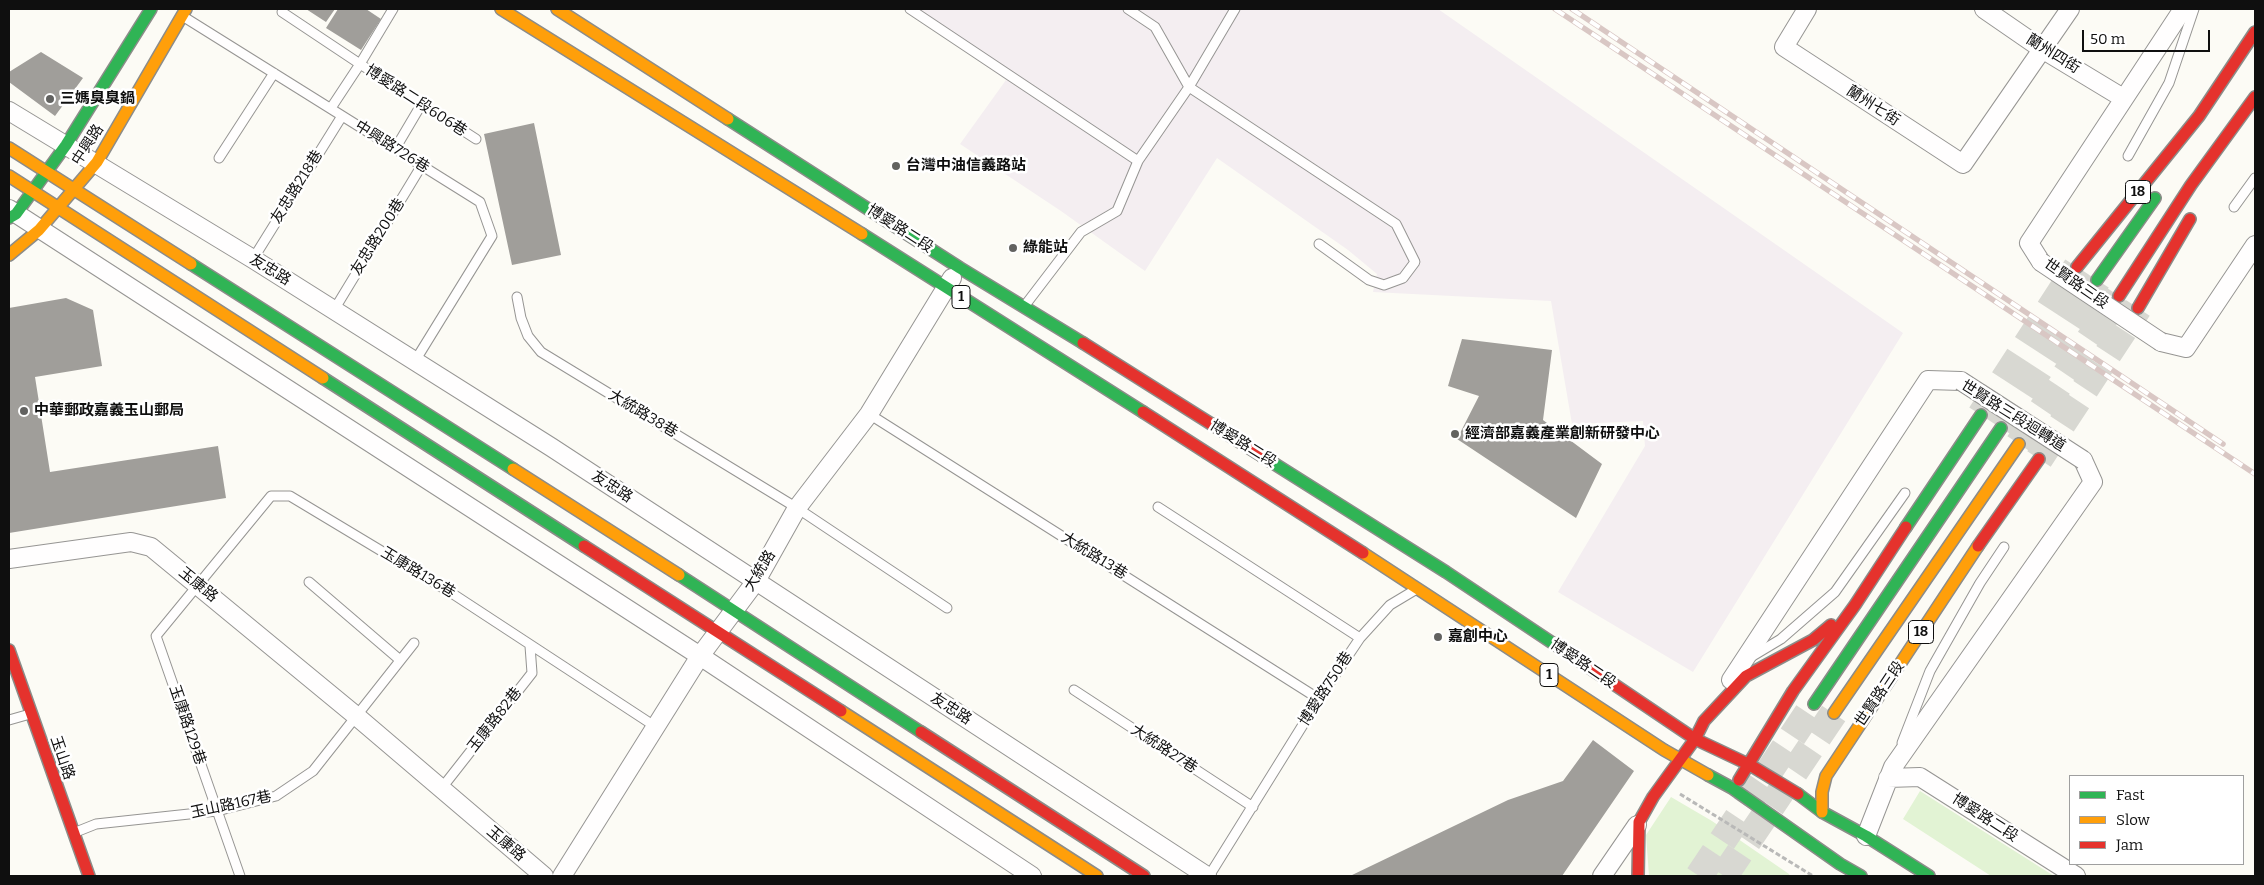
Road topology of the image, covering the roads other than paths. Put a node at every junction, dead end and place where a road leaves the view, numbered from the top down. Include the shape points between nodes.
1 (151, 9) edge
2 (393, 9) edge
3 (501, 9) edge
4 (557, 9) edge
5 (910, 9) edge
6 (1128, 9) edge
7 (1235, 9) edge
8 (1807, 9) edge
9 (1984, 9) edge
10 (2070, 9) edge
11 (2183, 9) edge
12 (2194, 9) edge
13 (184, 12) edge
14 (282, 12) dead end
15 (2255, 32) edge
16 (2042, 48) junction
17 (360, 64) junction
18 (274, 73) junction
19 (1188, 87) junction
20 (2123, 98) junction
21 (2252, 101) edge
22 (421, 106) junction
23 (330, 108) junction
24 (9, 110) edge
25 (342, 116) junction
26 (2199, 116) junction
27 (476, 140) dead end
28 (66, 145) junction
29 (9, 148) edge
30 (395, 149) junction
31 (2128, 156) dead end
32 (2182, 156) dead end
33 (218, 158) dead end
34 (1138, 161) junction
35 (96, 162) junction
36 (2223, 162) dead end
37 (422, 166) junction
38 (47, 172) junction
39 (9, 176) edge
40 (2255, 178) edge
41 (2163, 187) dead end
42 (74, 190) junction
43 (32, 191) junction
44 (2199, 205) dead end
45 (2234, 207) dead end
46 (59, 208) junction
47 (11, 214) edge
48 (39, 230) junction
49 (1319, 244) dead end
50 (2255, 245) edge
51 (9, 255) edge
52 (253, 258) junction
53 (960, 268) junction
54 (2077, 268) tunnel mouth
55 (2097, 280) tunnel mouth
56 (945, 287) junction
57 (2120, 296) tunnel mouth
58 (517, 297) dead end
59 (2138, 308) tunnel mouth
60 (334, 310) junction
61 (1016, 316) junction
62 (415, 361) junction
63 (869, 414) junction
64 (1981, 415) tunnel mouth
65 (2000, 428) tunnel mouth
66 (2019, 444) tunnel mouth
67 (2039, 458) tunnel mouth
68 (1905, 493) dead end
69 (1158, 506) dead end
70 (797, 508) junction
71 (2004, 547) dead end
72 (9, 559) edge
73 (756, 581) junction
74 (310, 582) dead end
75 (197, 584) junction
76 (1422, 586) junction
77 (1854, 605) junction
78 (947, 608) dead end
79 (734, 610) junction
80 (718, 631) junction
81 (1360, 638) junction
82 (414, 643) dead end
83 (530, 646) junction
84 (9, 650) edge
85 (700, 656) junction
86 (400, 660) junction
87 (1743, 662) junction
88 (1074, 690) dead end
89 (1319, 699) junction
90 (1814, 704) tunnel mouth
91 (1834, 713) tunnel mouth
92 (31, 714) junction
93 (355, 715) junction
94 (1707, 717) junction
95 (9, 720) edge
96 (656, 727) junction
97 (1695, 739) junction
98 (1680, 760) junction
99 (1750, 765) junction
100 (1891, 772) junction
101 (441, 788) junction
102 (1732, 788) junction
103 (1253, 807) junction
104 (217, 810) junction
105 (1822, 812) junction
106 (1639, 822) junction
107 (73, 834) junction
108 (1863, 839) junction
109 (1843, 861) junction
110 (89, 876) edge
111 (240, 876) edge
112 (544, 876) edge
113 (562, 876) edge
114 (1032, 876) edge
115 (1097, 876) edge
116 (1144, 876) edge
117 (1208, 876) edge
118 (1602, 876) edge
119 (1638, 876) edge
120 (1833, 876) edge
121 (1862, 876) edge
122 (1929, 876) edge
123 (2076, 876) edge

1 - 28 main road, 中興路
2 - 17 lane, 博愛路二段606巷
3 - 56 main road, 博愛路二段 / 1
4 - 53 main road, 博愛路二段 / 1
5 - 34 lane
6 - 19 lane via 1155,27
7 - 19 lane
8 - 16 street, 蘭州七街 via 1784,47 1963,164
9 - 16 street, 蘭州四街
10 - 16 street
11 - 20 street, 世賢路三段
12 - 31 lane via 2169,83
13 - 18 lane, 中興路726巷
13 - 35 main road, 中興路
14 - 17 lane
15 - 26 main road, 世賢路三段 / 18
16 - 20 street, 蘭州四街
17 - 22 lane, 博愛路二段606巷
17 - 23 lane
18 - 23 lane, 中興路726巷
18 - 33 lane
19 - 34 lane
19 - 49 lane via 1396,224 1415,262 1403,278 1384,285 1368,280
20 - 50 street, 世賢路三段, bridge via 2029,243 2042,262 2161,342 2186,348
21 - 36 main road, 世賢路三段
21 - 57 main road, 世賢路三段 via 2191,185
22 - 27 lane, 博愛路二段606巷
22 - 30 lane
23 - 25 lane, 中興路726巷
24 - 28 street, 友忠路
25 - 30 lane, 中興路726巷
25 - 52 lane, 友忠路218巷
26 - 32 main road, 世賢路三段 / 18
26 - 54 main road, 世賢路三段 / 18
28 - 35 street, 友忠路
28 - 38 main road, 中興路
29 - 38 main road
30 - 37 lane, 中興路726巷
34 - 61 lane via 1117,211 1080,232
35 - 42 main road, 中興路
35 - 52 street, 友忠路
37 - 60 lane, 友忠路200巷
37 - 62 lane, 中興路726巷 via 480,202 492,236
38 - 42 main road
38 - 43 main road, 中興路
39 - 43 main road
40 - 45 lane
41 - 55 main road, 世賢路三段 / 18
42 - 46 main road, 中興路
42 - 79 main road
43 - 46 main road
43 - 47 main road, 中興路
44 - 59 main road
46 - 48 main road, 中興路
46 - 80 main road
47 - 48 street
48 - 51 main road, 中興路
48 - 85 street
52 - 60 street, 友忠路
53 - 56 street, 大統路
53 - 61 main road, 博愛路二段 / 1
56 - 61 main road, 博愛路二段 / 1
56 - 63 street, 大統路
58 - 70 lane, 大統路38巷 via 528,336 541,352
60 - 62 street, 友忠路
61 - 76 main road, 博愛路二段 / 1
61 - 97 main road, 博愛路二段 / 1 via 1442,574
62 - 73 street, 友忠路
63 - 70 street, 大統路
63 - 89 lane, 大統路13巷
64 - 77 main road
65 - 90 main road
66 - 91 main road, 世賢路三段 / 18
67 - 105 main road, 世賢路三段 / 18 via 1826,776
68 - 87 lane via 1835,592 1781,639
69 - 81 lane
70 - 73 street, 大統路
70 - 78 lane
71 - 100 lane, 世賢路三段 via 1930,671
72 - 75 street, 玉康路 via 130,542 151,547
73 - 79 street, 大統路
73 - 117 street, 友忠路
74 - 86 lane
75 - 83 lane, 玉康路136巷 via 271,496 290,496 453,594
75 - 93 street, 玉康路
75 - 104 lane, 玉康路129巷 via 156,636
76 - 81 lane, 博愛路750巷 via 1390,605
76 - 98 main road, 博愛路二段 / 1
77 - 94 main road via 1814,640 1746,676
77 - 99 main road via 1793,691 1756,749
79 - 80 street, 大統路
79 - 116 main road
80 - 85 street, 大統路
80 - 115 main road
81 - 89 lane, 博愛路750巷
82 - 86 lane
83 - 96 lane, 玉康路136巷
83 - 101 lane, 玉康路82巷 via 532,673
84 - 92 main road, 玉山路
85 - 96 street, 大統路
85 - 114 street
86 - 93 lane
87 - 94 street, 世賢路三段迴轉道
87 - 100 street, 世賢路三段迴轉道, bridge via 1928,380 1961,380 2083,460 2094,482
88 - 103 lane, 大統路27巷
89 - 103 lane, 博愛路750巷
92 - 95 lane
92 - 107 main road, 玉山路
93 - 101 street, 玉康路
93 - 104 lane, 玉山路167巷 via 313,771 276,796
94 - 97 main road
96 - 113 street, 大統路
97 - 98 main road
97 - 99 main road, 博愛路二段 / 1
98 - 102 main road, 博愛路二段 / 1
98 - 106 main road
99 - 102 main road
99 - 105 main road, 博愛路二段 / 1
100 - 108 street, 世賢路三段
100 - 123 street, 博愛路二段 via 1920,776
101 - 112 street, 玉康路
102 - 109 main road, 博愛路二段 / 1
103 - 117 lane, 博愛路750巷
104 - 107 lane, 玉山路167巷 via 96,824
104 - 111 lane, 玉康路129巷
105 - 108 main road, 博愛路二段 / 1
106 - 118 street
106 - 119 main road
107 - 110 main road, 玉山路
108 - 122 main road, 博愛路二段 / 1
109 - 120 main road
109 - 121 main road, 博愛路二段 / 1

